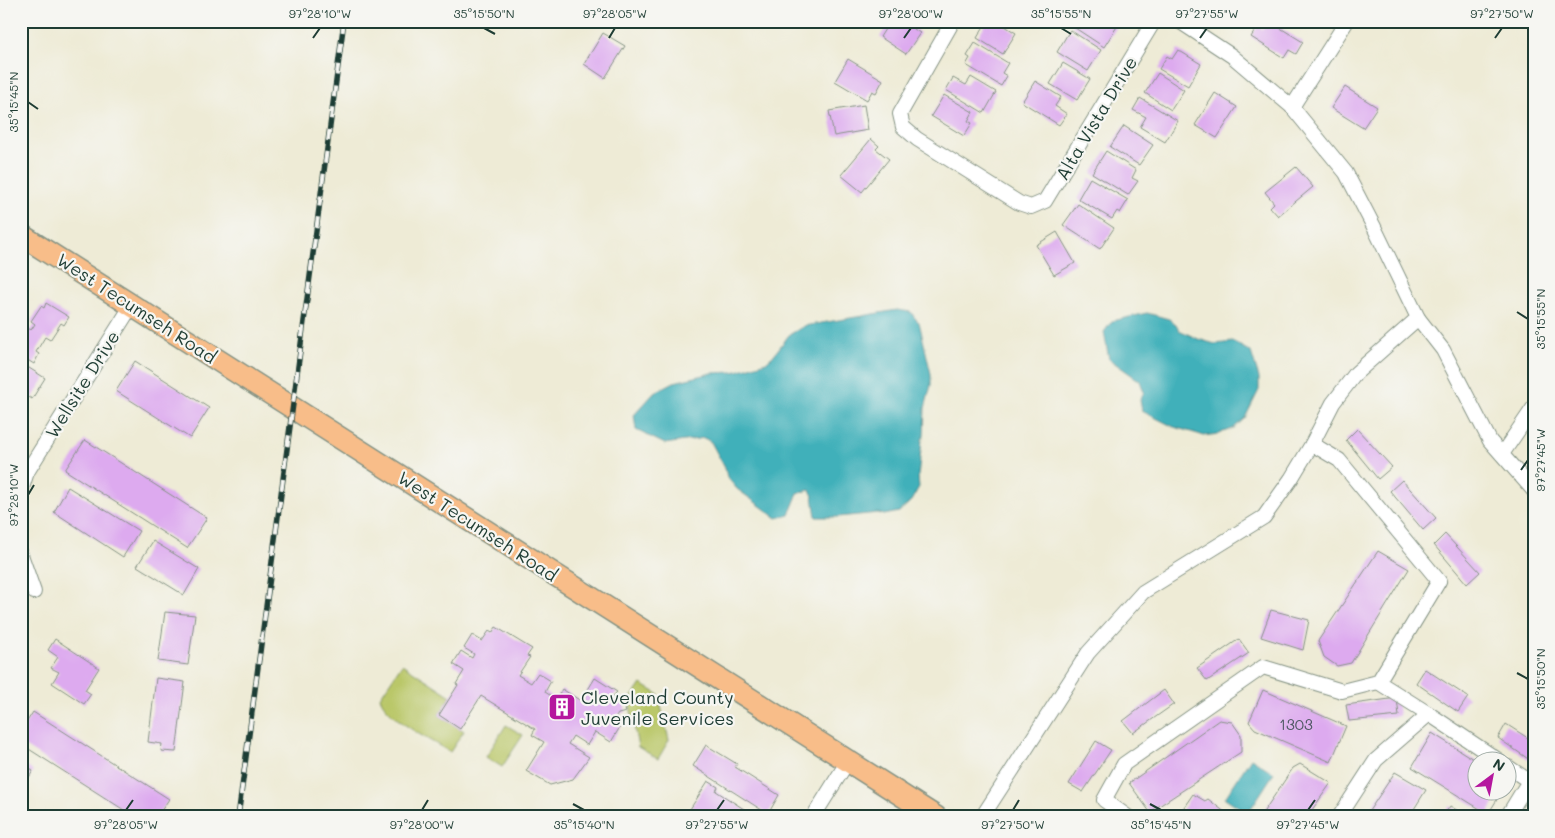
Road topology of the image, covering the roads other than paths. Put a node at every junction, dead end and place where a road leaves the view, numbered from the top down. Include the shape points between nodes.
1 (953, 21) edge
2 (1154, 21) edge
3 (1179, 21) edge
4 (1347, 21) edge
5 (1292, 107) junction
6 (21, 234) edge
7 (132, 305) junction
8 (1418, 318) junction
9 (1534, 407) edge
10 (1312, 444) junction
11 (1502, 454) junction
12 (21, 491) edge
13 (1534, 491) edge
14 (21, 555) edge
15 (34, 592) dead end
16 (1378, 682) junction
17 (1429, 714) junction
18 (1483, 750) edge
19 (848, 761) junction
20 (1518, 774) edge
21 (1518, 798) edge
22 (1517, 800) edge
23 (813, 817) edge
24 (936, 817) edge
25 (982, 817) edge
26 (1128, 817) edge
27 (1339, 817) edge
28 (1506, 817) edge

1 - 2 street, Alta Vista Drive via 900,114 902,128 1019,203 1031,207 1045,201
3 - 5 street via 1232,56
4 - 5 street
5 - 8 street via 1346,173
6 - 7 main road, West Tecumseh Road
7 - 12 street, Wellsite Drive via 27,472
7 - 19 main road, West Tecumseh Road
8 - 10 street via 1356,372 1333,403
8 - 11 street via 1443,350 1490,441
9 - 11 street
10 - 16 street via 1338,460 1439,581
10 - 25 street via 1264,517 1143,592 1088,652
11 - 13 street
14 - 15 street
16 - 17 street
16 - 26 street via 1342,691 1263,667 1124,764 1104,800
17 - 18 street
17 - 27 street via 1376,760
19 - 23 street
19 - 24 main road, West Tecumseh Road
20 - 21 street via 1529,781
22 - 28 street

